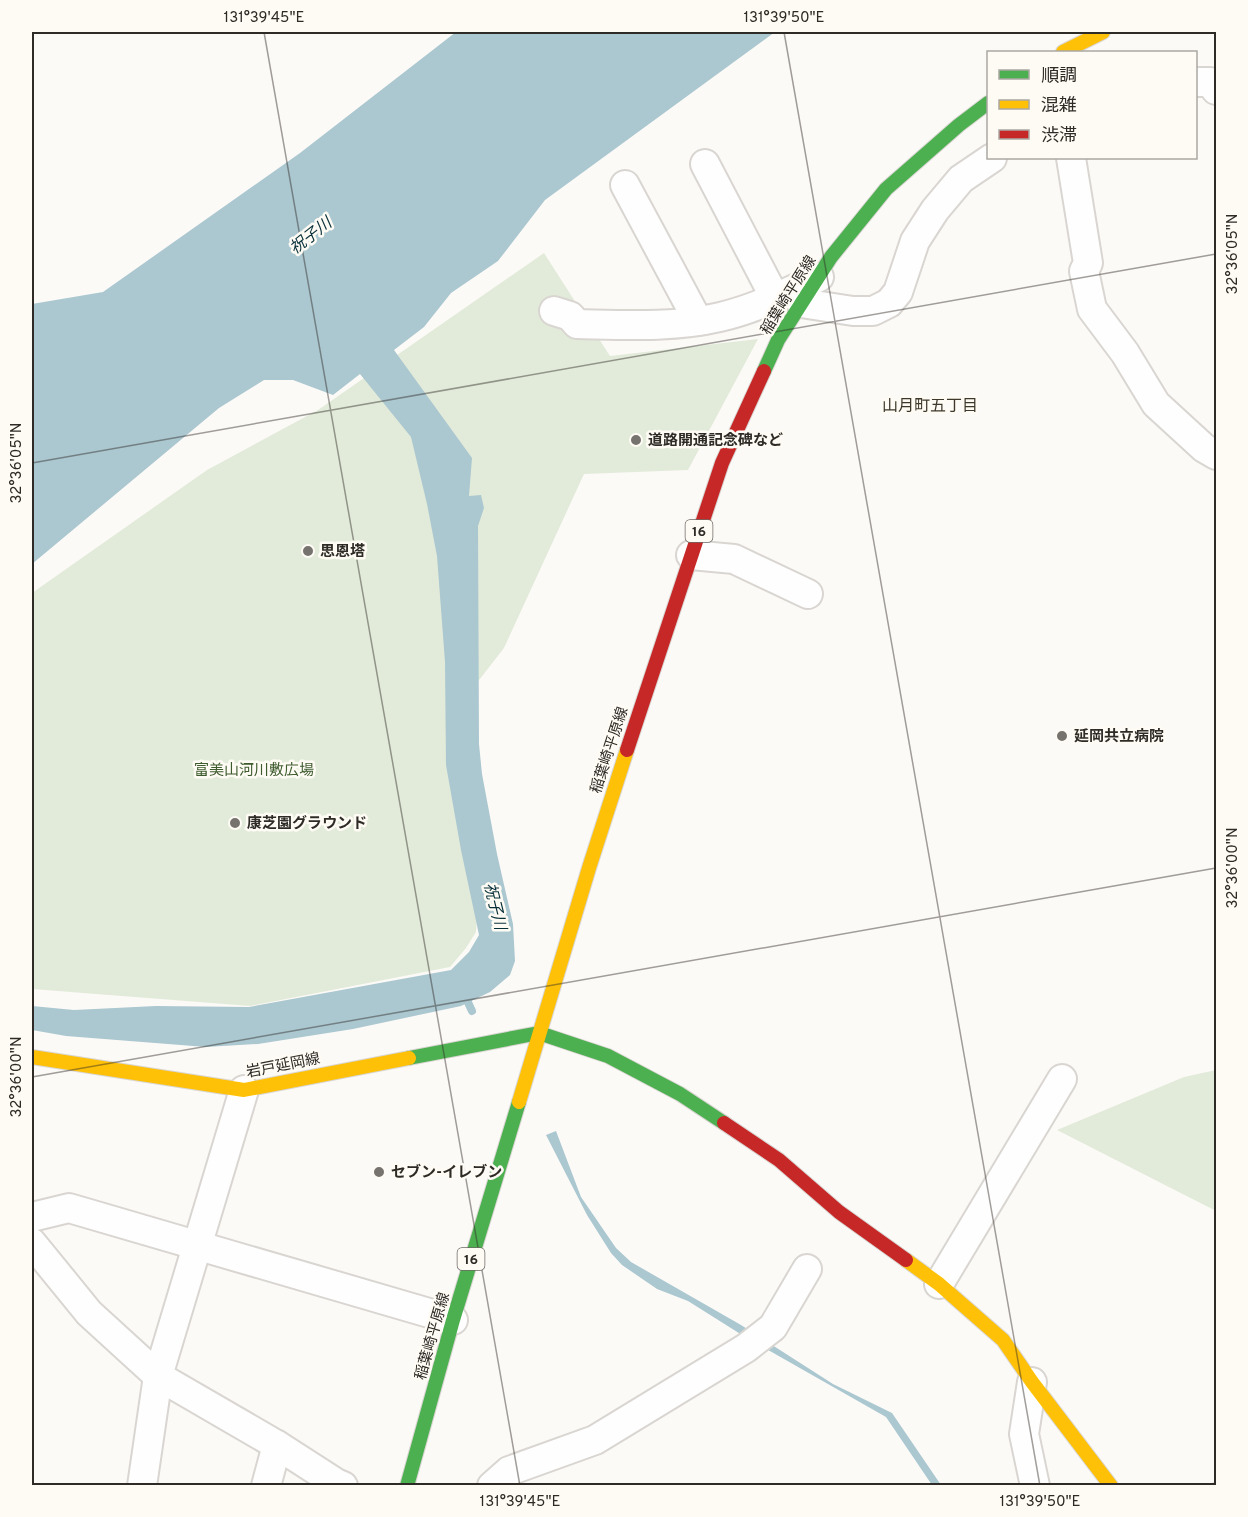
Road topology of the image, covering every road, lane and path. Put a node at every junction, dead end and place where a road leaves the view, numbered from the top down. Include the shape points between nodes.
1 (1103, 32) edge
2 (1065, 51) edge
3 (1197, 82) edge
4 (1216, 90) edge
5 (987, 104) edge
6 (991, 159) edge
7 (1071, 159) edge
8 (705, 164) dead end
9 (625, 186) dead end
10 (819, 277) joint
11 (788, 301) junction
12 (554, 311) dead end
13 (698, 321) junction
14 (1216, 455) edge
15 (691, 555) junction
16 (808, 594) dead end
17 (539, 1033) junction
18 (32, 1057) edge
19 (1062, 1078) dead end
20 (244, 1090) junction
21 (32, 1217) edge
22 (32, 1243) edge
23 (197, 1245) junction
24 (807, 1269) dead end
25 (939, 1284) junction
26 (453, 1320) junction
27 (158, 1376) junction
28 (1032, 1382) junction
29 (277, 1445) junction
30 (142, 1485) edge
31 (266, 1485) edge
32 (343, 1485) edge
33 (407, 1485) edge
34 (492, 1485) edge
35 (1035, 1485) edge
36 (1111, 1485) edge

1 - 2 main road
3 - 4 street via 1210,82
5 - 10 main road, 稲葉崎平原線 via 886,189
6 - 11 street via 961,179 935,210 915,241 898,292 889,303 873,311 853,311
7 - 14 street via 1092,309 1156,404
8 - 11 street
9 - 13 street
10 - 11 street
11 - 13 street
11 - 15 main road, 稲葉崎平原線 / 16 via 778,340 722,463
12 - 13 street via 570,316 577,324 636,326
15 - 16 street via 734,559
15 - 17 main road, 稲葉崎平原線 / 16
17 - 20 main road, 岩戸延岡線
17 - 25 main road via 608,1056 680,1094 779,1160 839,1212
17 - 26 main road, 稲葉崎平原線 / 16
18 - 20 main road, 岩戸延岡線
19 - 25 street
20 - 23 street
21 - 23 street via 69,1208
22 - 27 street via 89,1312
23 - 26 street
23 - 27 street
24 - 34 street via 773,1327 755,1341 596,1440 510,1471
25 - 28 main road via 1003,1340
26 - 33 main road, 稲葉崎平原線 / 16
27 - 29 street
27 - 30 street
28 - 35 street via 1024,1434
28 - 36 main road
29 - 31 street
29 - 32 street

